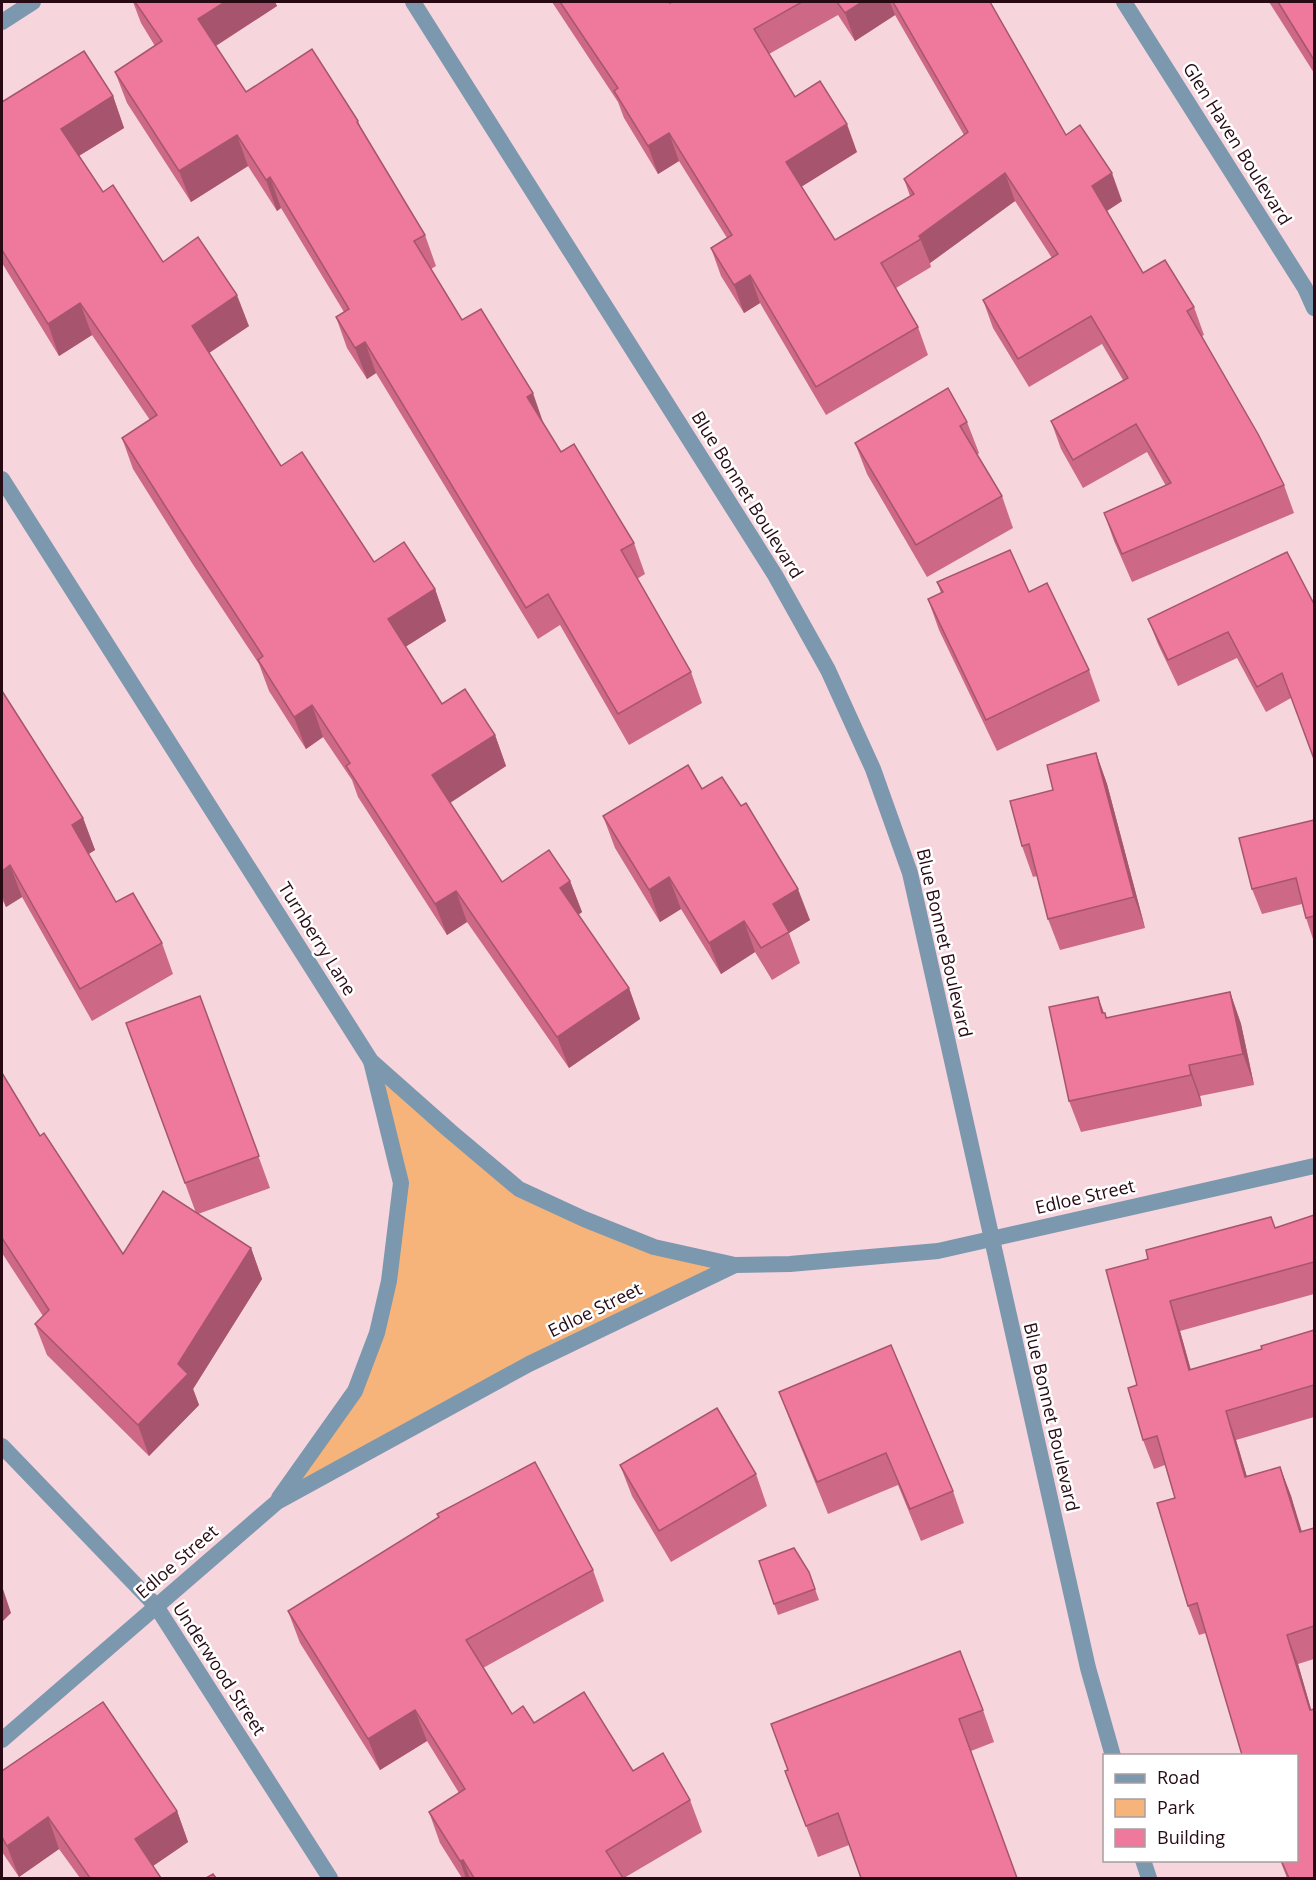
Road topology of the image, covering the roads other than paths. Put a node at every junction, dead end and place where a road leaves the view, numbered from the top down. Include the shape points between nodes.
1 (33, 2) edge
2 (413, 2) edge
3 (1124, 2) edge
4 (2, 22) edge
5 (1314, 308) edge
6 (2, 479) edge
7 (371, 1060) junction
8 (1314, 1166) edge
9 (991, 1238) junction
10 (735, 1265) junction
11 (2, 1446) edge
12 (277, 1502) junction
13 (156, 1606) junction
14 (2, 1740) edge
15 (1113, 1754) edge
16 (1144, 1862) edge
17 (330, 1878) edge
18 (1149, 1878) edge

1 - 4 street
2 - 9 street, Blue Bonnet Boulevard via 775,575 828,670 873,769 910,873
3 - 5 street, Glen Haven Boulevard
6 - 7 street, Turnberry Lane
7 - 10 street, Turnberry Lane via 519,1189 654,1247
7 - 12 street via 401,1183 389,1281 377,1333 355,1390
8 - 9 street, Edloe Street
9 - 10 street, Edloe Street via 938,1251
9 - 15 street, Blue Bonnet Boulevard via 1088,1668
10 - 12 street, Edloe Street via 529,1364
11 - 13 street, Underwood Street
12 - 13 street, Edloe Street
13 - 14 street, Edloe Street
13 - 17 street, Underwood Street
16 - 18 street

